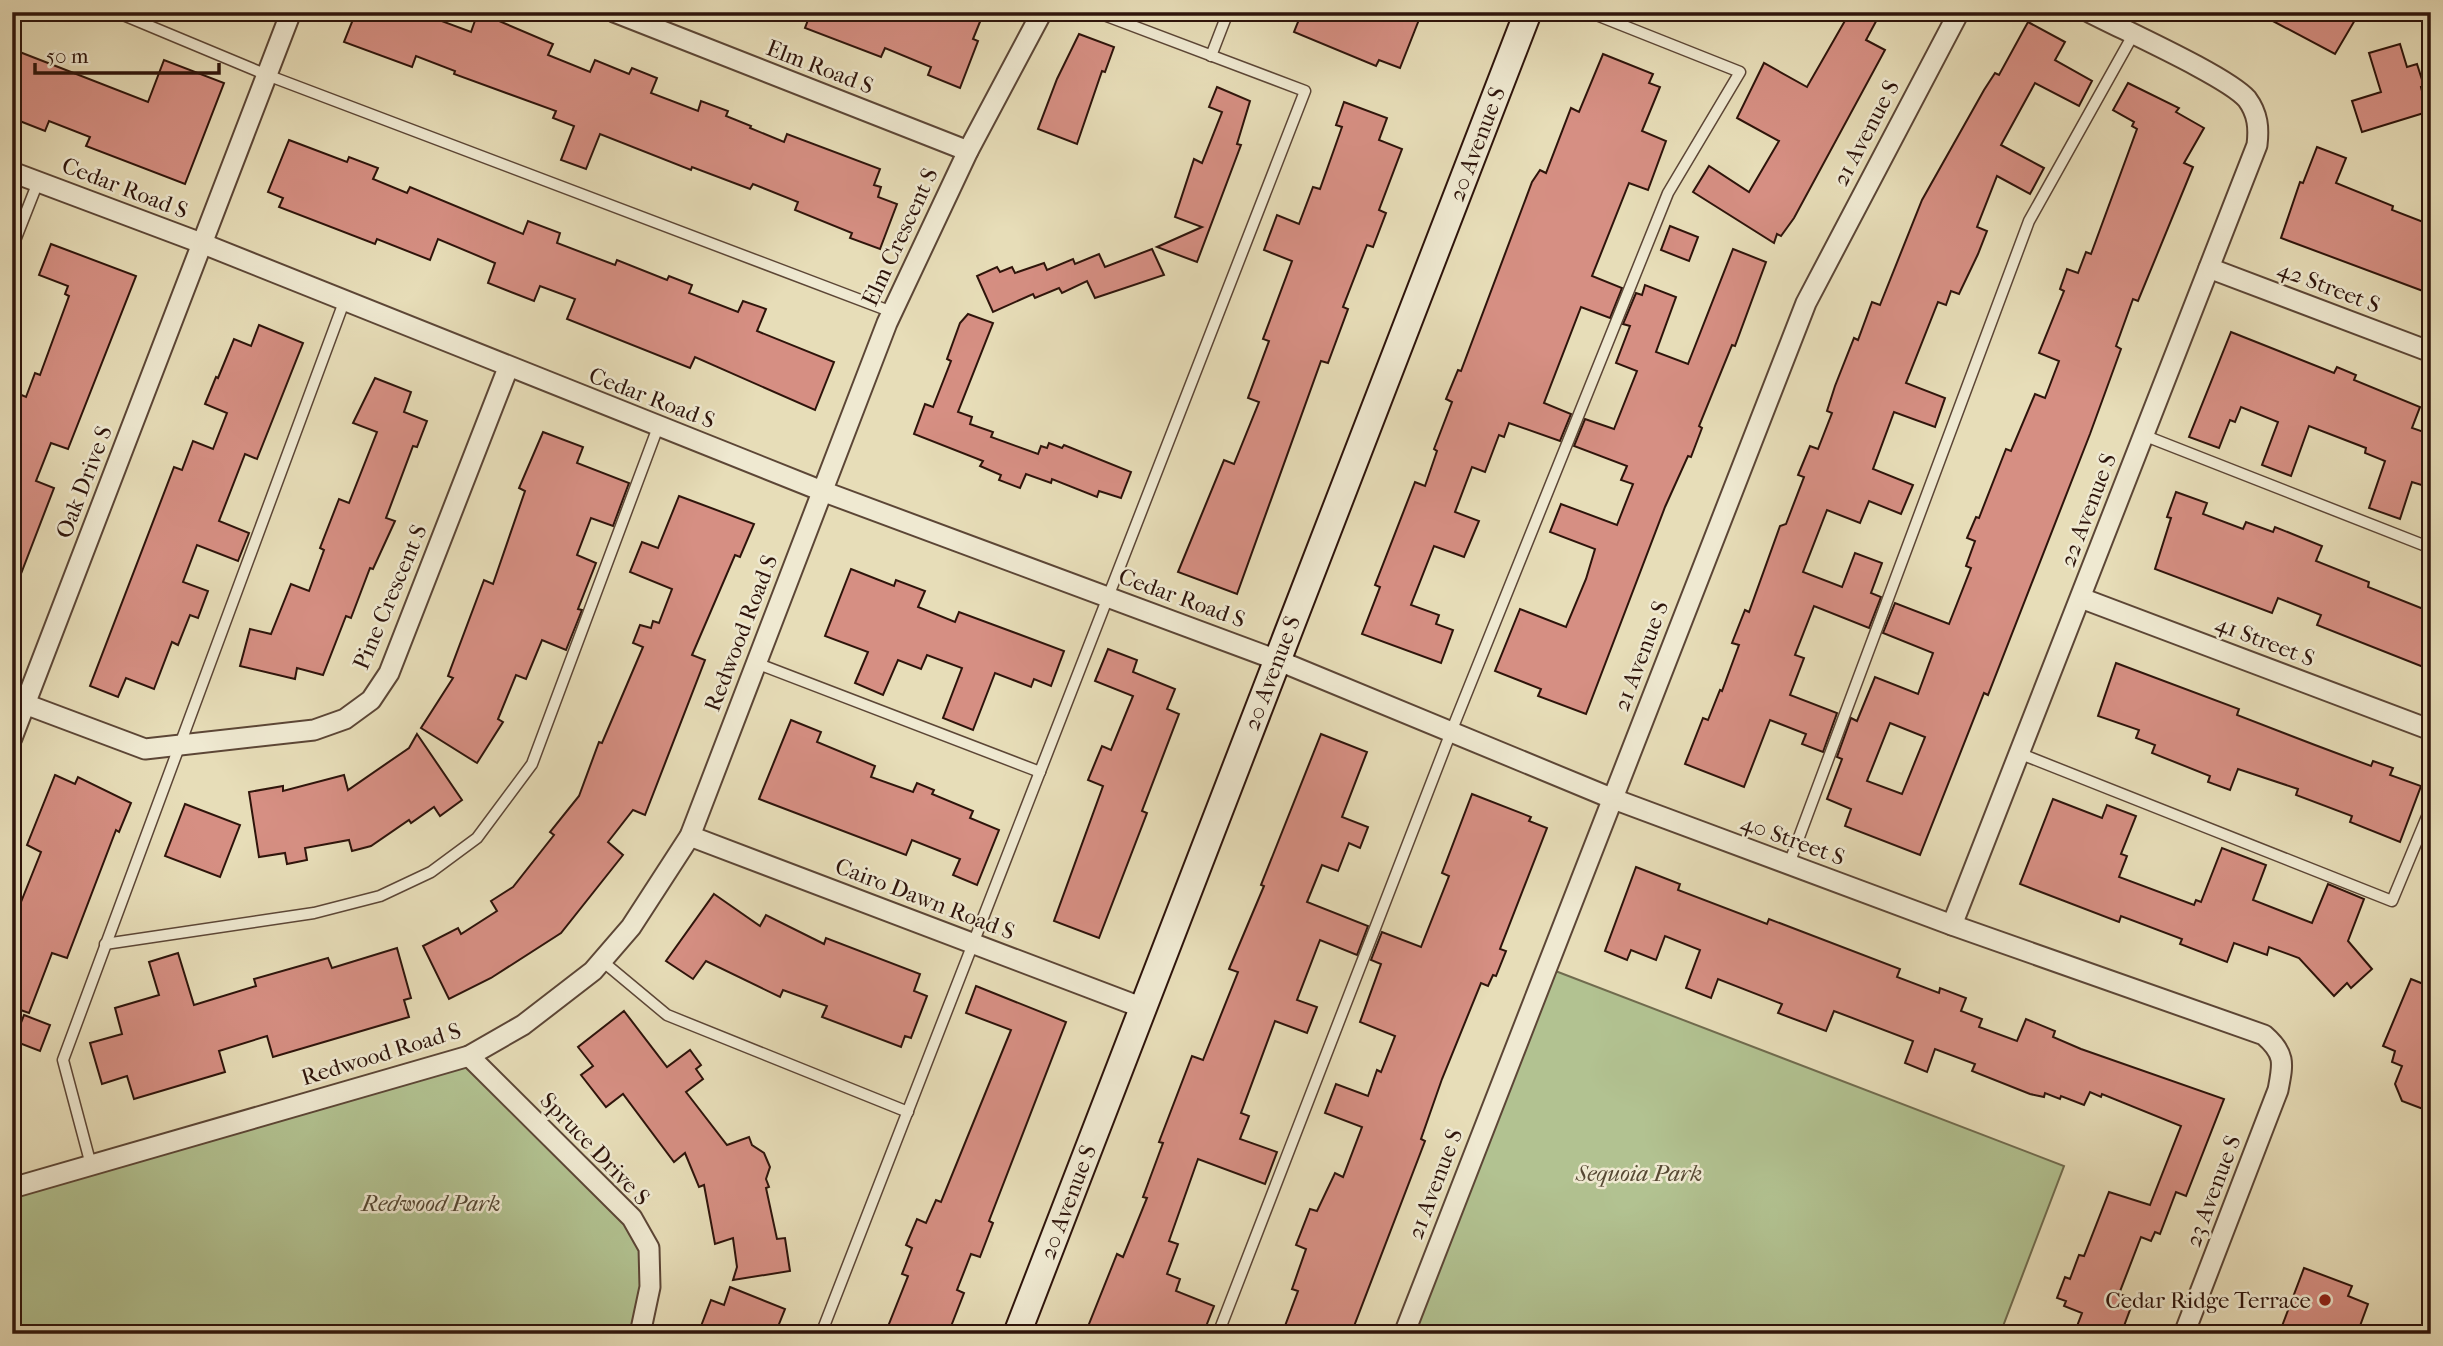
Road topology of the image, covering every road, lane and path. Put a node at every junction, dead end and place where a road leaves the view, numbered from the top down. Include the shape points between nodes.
1 (116, 12) edge
2 (291, 12) edge
3 (614, 12) edge
4 (1042, 12) edge
5 (1096, 12) edge
6 (1228, 12) edge
7 (1528, 12) edge
8 (1590, 12) edge
9 (1959, 12) edge
10 (2089, 12) edge
11 (664, 22) edge
12 (2133, 35) junction
13 (1211, 55) junction
14 (267, 75) junction
15 (968, 151) junction
16 (12, 172) edge
17 (38, 181) junction
18 (201, 243) junction
19 (12, 248) edge
20 (2210, 268) junction
21 (344, 302) junction
22 (892, 312) junction
23 (2431, 352) edge
24 (508, 368) junction
25 (658, 427) junction
26 (2143, 434) junction
27 (822, 491) junction
28 (2431, 548) edge
29 (1107, 597) junction
30 (2081, 598) junction
31 (1277, 660) junction
32 (756, 663) junction
33 (25, 704) junction
34 (2431, 730) edge
35 (1451, 732) junction
36 (12, 738) edge
37 (178, 745) junction
38 (2021, 754) junction
39 (1040, 772) junction
40 (1611, 798) junction
41 (2431, 807) edge
42 (690, 836) junction
43 (1789, 864) junction
44 (1952, 925) junction
45 (974, 943) junction
46 (105, 944) junction
47 (601, 960) junction
48 (1143, 1007) junction
49 (469, 1056) junction
50 (2283, 1064) joint
51 (908, 1112) junction
52 (91, 1165) junction
53 (12, 1188) edge
54 (640, 1334) edge
55 (821, 1334) edge
56 (1017, 1334) edge
57 (1217, 1334) edge
58 (1404, 1334) edge
59 (2185, 1334) edge

1 - 14 lane
2 - 14 street
3 - 11 street, Elm Road S
4 - 15 street, Elm Crescent S
5 - 13 lane
6 - 13 lane
7 - 31 street, 20 Avenue S
8 - 35 lane via 1740,72 1668,193
9 - 40 street, 21 Avenue S via 1806,303
10 - 12 street
11 - 15 street, Elm Road S
12 - 20 street, 22 Avenue S via 2235,90 2255,111 2257,145
12 - 43 lane via 2029,221
13 - 29 lane via 1305,91
14 - 18 street
14 - 22 lane
15 - 22 street, Elm Crescent S
16 - 17 street, Cedar Road S
17 - 18 street, Cedar Road S
17 - 19 lane
18 - 21 street, Cedar Road S
18 - 33 street, Oak Drive S
20 - 23 street, 42 Street S
20 - 26 street, 22 Avenue S
21 - 24 street, Cedar Road S
21 - 37 lane
22 - 27 street, Elm Crescent S
24 - 25 street, Cedar Road S
24 - 37 street, Pine Crescent S via 389,673 371,700 345,719 314,730
25 - 27 street, Cedar Road S
25 - 46 lane via 532,764 477,838 431,872 380,896 314,913
26 - 28 lane
26 - 30 street, 22 Avenue S
27 - 29 street, Cedar Road S
27 - 32 street, Redwood Road S
29 - 31 street, Cedar Road S
29 - 39 lane
30 - 34 street, 41 Street S
30 - 38 street, 22 Avenue S
31 - 35 street, 40 Street S
31 - 48 street, 20 Avenue S
32 - 39 lane
32 - 42 street, Redwood Road S
33 - 36 street, Oak Drive S
33 - 37 street, Pine Crescent S via 145,749
35 - 40 street, 40 Street S
35 - 57 lane
37 - 46 lane
38 - 41 lane via 2392,901
38 - 44 street, 22 Avenue S
39 - 45 lane
40 - 43 street, 40 Street S
40 - 58 street, 21 Avenue S
42 - 45 street, Cairo Dawn Road S
42 - 47 street, Redwood Road S via 631,927
43 - 44 street, 40 Street S
44 - 50 street, 40 Street S via 2264,1035 2278,1047
45 - 48 street, Cairo Dawn Road S
45 - 51 lane
46 - 52 lane via 63,1060
47 - 49 street, Redwood Road S via 523,1025
47 - 51 lane via 667,1015
48 - 56 street, 20 Avenue S
49 - 52 street, Redwood Road S
49 - 54 street, Spruce Drive S via 632,1218 649,1248 650,1287
50 - 59 street, 23 Avenue S via 2278,1090
51 - 55 lane
52 - 53 street, Redwood Road S

